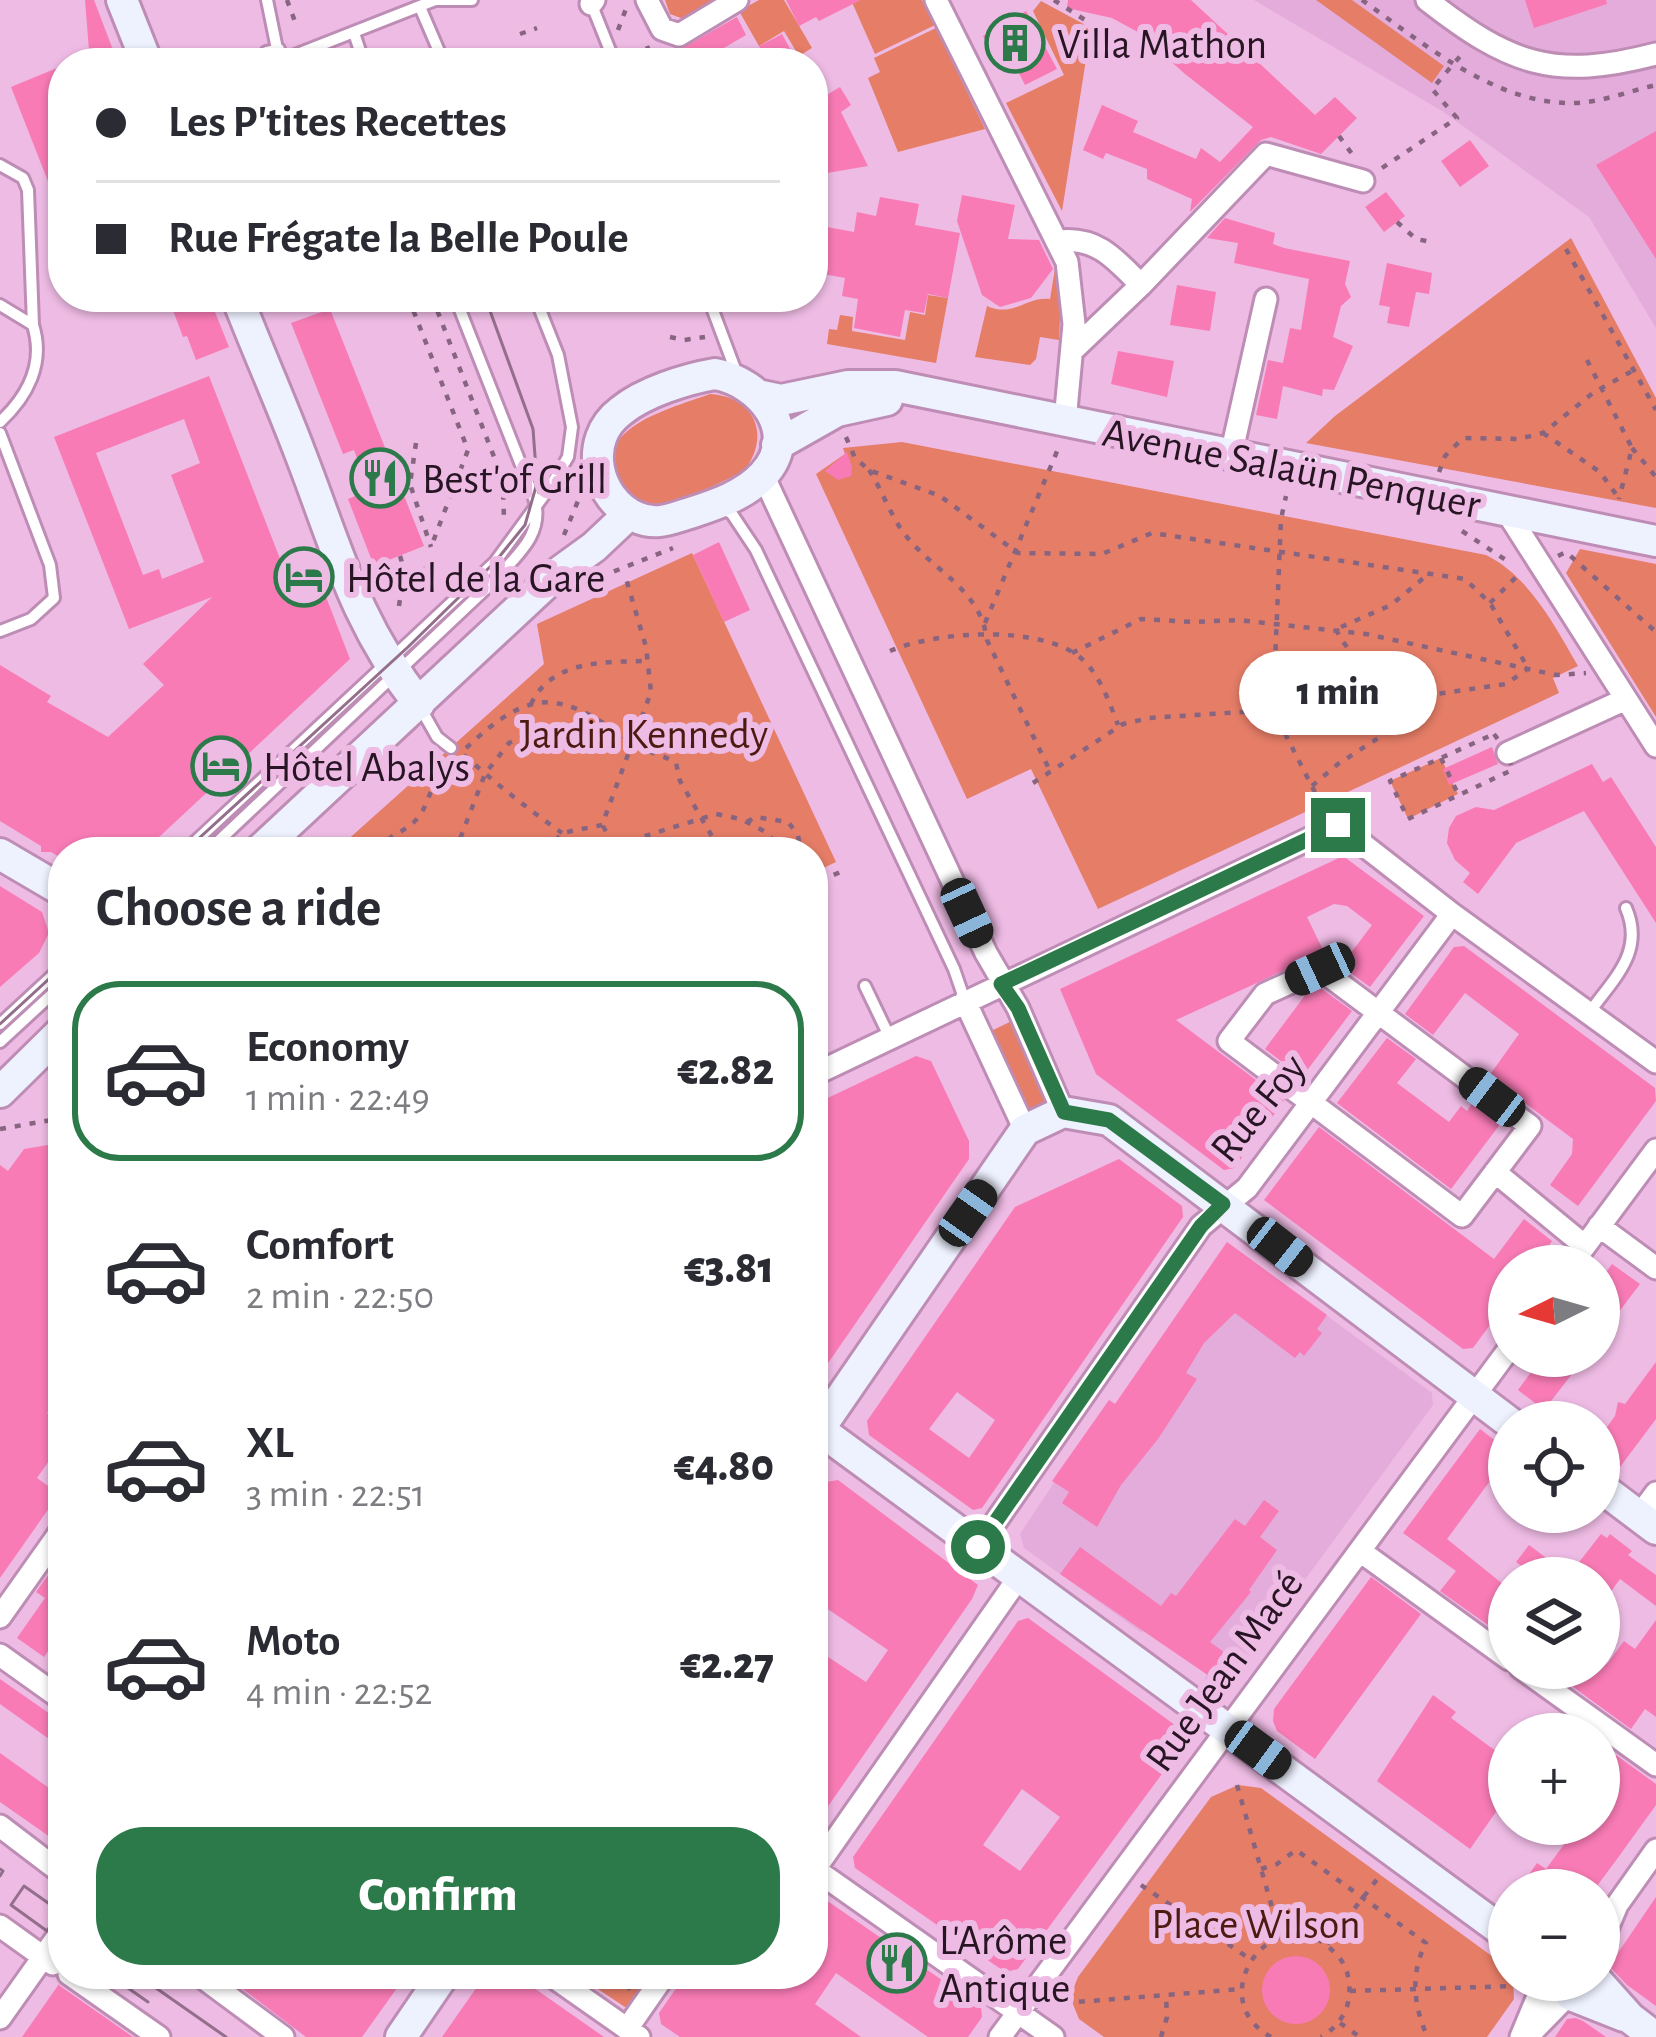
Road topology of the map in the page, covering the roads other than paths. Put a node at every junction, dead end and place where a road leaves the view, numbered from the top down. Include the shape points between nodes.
1 (122, 0) edge
2 (267, 0) edge
3 (435, 0) edge
4 (472, 0) edge
5 (647, 0) edge
6 (737, 0) edge
7 (936, 0) edge
8 (1427, 0) edge
9 (591, 1) edge
10 (420, 7) junction
11 (354, 33) junction
12 (141, 48) edge
13 (277, 48) edge
14 (319, 48) edge
15 (359, 48) edge
16 (438, 48) edge
17 (609, 48) edge
18 (1656, 54) edge
19 (0, 165) edge
20 (1363, 181) road end
21 (1060, 241) junction
22 (1141, 285) junction
23 (1266, 299) dead end
24 (0, 305) edge
25 (243, 312) edge
26 (461, 312) edge
27 (541, 312) edge
28 (714, 312) edge
29 (33, 325) junction
30 (1073, 350) junction
31 (751, 388) junction
32 (928, 395) junction
33 (0, 422) edge
34 (0, 434) edge
35 (1062, 435) junction
36 (777, 445) junction
37 (1231, 455) junction
38 (763, 476) junction
39 (717, 503) junction
40 (537, 506) junction
41 (1505, 509) junction
42 (629, 514) junction
43 (1656, 541) edge
44 (0, 631) edge
45 (393, 669) junction
46 (1626, 699) junction
47 (419, 704) junction
48 (1656, 746) edge
49 (456, 750) road end
50 (1508, 753) road end
51 (201, 837) edge
52 (222, 837) edge
53 (275, 837) edge
54 (0, 854) edge
55 (48, 882) edge
56 (1626, 908) dead end
57 (1452, 914) junction
58 (48, 980) edge
59 (865, 986) dead end
60 (983, 993) junction
61 (48, 998) edge
62 (1379, 1012) junction
63 (1589, 1013) junction
64 (0, 1024) edge
65 (890, 1038) junction
66 (0, 1042) edge
67 (48, 1045) edge
68 (1656, 1062) edge
69 (828, 1069) edge
70 (0, 1092) edge
71 (1312, 1103) junction
72 (1064, 1112) junction
73 (1025, 1130) junction
74 (1656, 1150) edge
75 (1495, 1172) junction
76 (1212, 1215) junction
77 (1599, 1226) junction
78 (1584, 1245) edge
79 (1586, 1245) edge
80 (1656, 1268) edge
81 (1488, 1377) edge
82 (1473, 1397) junction
83 (1488, 1407) edge
84 (828, 1412) edge
85 (828, 1440) edge
86 (1620, 1497) edge
87 (1650, 1513) edge
88 (978, 1547) junction
89 (48, 1549) edge
90 (1360, 1551) junction
91 (1019, 1577) junction
92 (0, 1617) edge
93 (1488, 1644) edge
94 (0, 1655) edge
95 (48, 1689) edge
96 (1550, 1689) edge
97 (1228, 1729) junction
98 (1656, 1766) edge
99 (0, 1826) edge
100 (828, 1848) edge
101 (1656, 1850) edge
102 (48, 1863) edge
103 (828, 1878) edge
104 (1620, 1902) edge
105 (1488, 1918) edge
106 (0, 1926) edge
107 (48, 1951) edge
108 (44, 1957) junction
109 (48, 1960) edge
110 (91, 1989) edge
111 (217, 1989) edge
112 (434, 1989) edge
113 (570, 1989) edge
114 (657, 1989) edge
115 (1536, 2001) edge
116 (1600, 2001) edge
117 (1018, 2012) junction
118 (0, 2018) edge
119 (633, 2033) edge
120 (160, 2037) edge
121 (283, 2037) edge
122 (401, 2037) edge
123 (1000, 2037) edge
124 (1053, 2037) edge
125 (1524, 2037) edge
126 (1655, 2037) edge

1 - 12 main road
2 - 13 lane
3 - 4 lane
3 - 10 lane
5 - 6 street via 662,29 679,35
7 - 21 street
8 - 18 street via 1521,61 1568,68
9 - 17 lane
10 - 11 lane
10 - 16 lane
11 - 14 lane
11 - 15 lane
19 - 29 lane via 28,190
20 - 22 street via 1266,154
21 - 22 street via 1093,243
21 - 30 street via 1074,297
22 - 30 street
23 - 37 street
24 - 29 lane
25 - 45 main road via 353,599
26 - 40 lane
27 - 40 lane via 572,427 568,457
28 - 31 lane
29 - 33 lane via 40,344 25,399
30 - 35 street
31 - 32 main road, Avenue Salaün Penquer via 792,399 865,385
31 - 36 main road via 775,420
31 - 42 main road via 703,376 612,418 599,449 600,479
32 - 35 main road, Avenue Salaün Penquer
32 - 36 main road, Avenue Salaün Penquer via 838,411
34 - 44 lane via 50,565 54,598
35 - 37 main road, Avenue Salaün Penquer
36 - 38 main road
37 - 41 main road, Avenue Salaün Penquer
38 - 39 main road
38 - 60 street via 986,953
39 - 42 main road via 655,523
39 - 60 lane via 757,550 904,862
40 - 45 lane
41 - 43 main road, Avenue Salaün Penquer
41 - 46 street
42 - 47 main road
45 - 47 main road
45 - 51 lane
45 - 52 lane
46 - 48 street
46 - 50 street
47 - 49 lane via 437,737
47 - 53 main road
54 - 55 main road
56 - 63 lane via 1630,953
57 - 60 street via 1331,818
57 - 62 street, Rue Foy
57 - 63 street
58 - 64 lane
59 - 65 lane
60 - 65 street
60 - 72 street via 1018,1008
60 - 73 street
61 - 66 lane
62 - 71 street, Rue Foy
62 - 71 street via 1320,969 1265,994 1229,1041
62 - 75 street via 1529,1126
63 - 68 street
65 - 69 street
67 - 70 main road
71 - 75 street via 1462,1216
71 - 76 street, Rue Foy via 1247,1188
72 - 73 main road
72 - 76 main road via 1109,1120
73 - 84 main road
74 - 77 street
75 - 78 street
76 - 82 main road
76 - 88 street, Rue Foy
77 - 79 street
77 - 80 street
81 - 82 street, Rue Jean Macé
82 - 83 main road
82 - 90 street, Rue Jean Macé
85 - 88 main road
86 - 87 main road
88 - 91 main road
89 - 92 street
90 - 93 street
90 - 97 street, Rue Jean Macé
91 - 97 main road
91 - 100 street
94 - 95 street
96 - 98 street
97 - 105 main road
97 - 117 street, Rue Jean Macé
99 - 102 street
101 - 104 street
103 - 117 street
106 - 108 street
107 - 108 street
108 - 109 street
108 - 118 street
110 - 120 street
111 - 121 street
112 - 122 main road
113 - 119 street
114 - 119 street
115 - 125 street
116 - 126 main road
117 - 123 street, Rue Jean Macé
117 - 124 street

